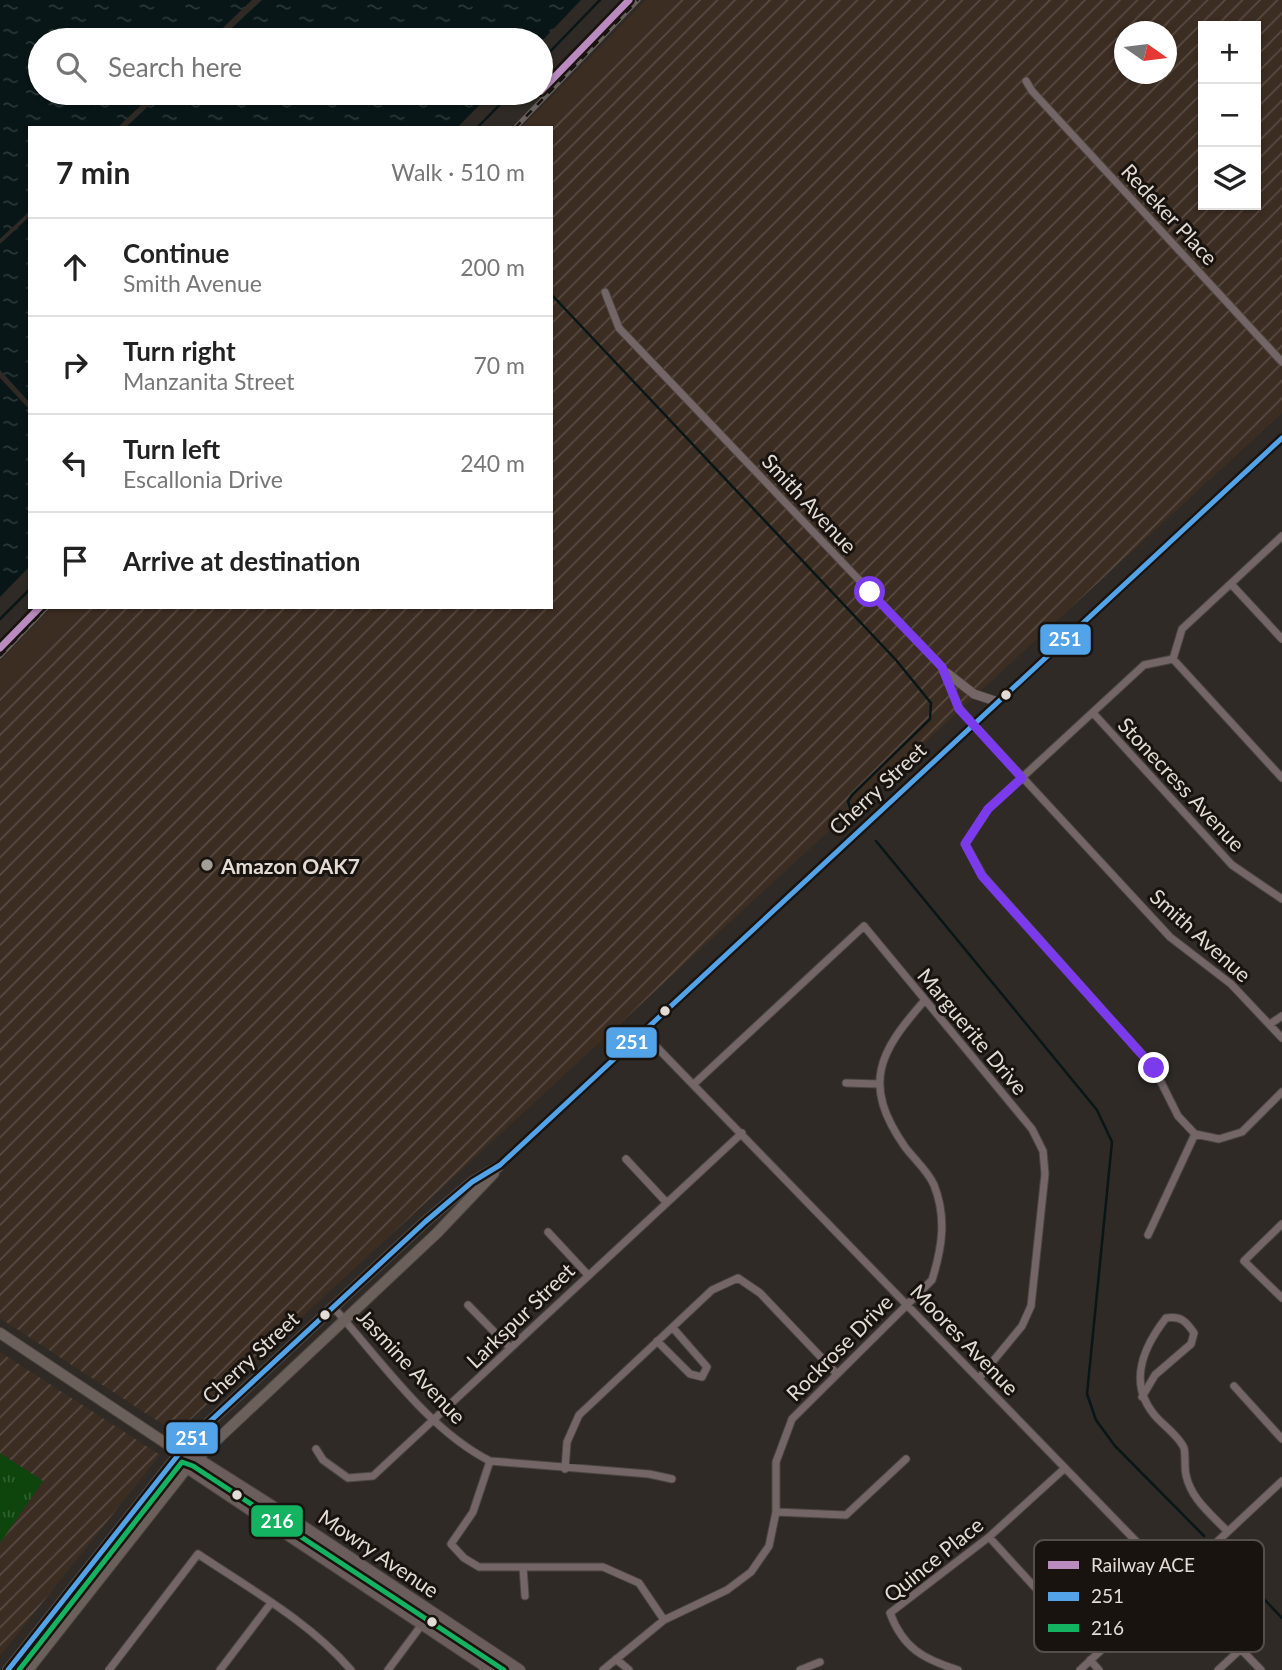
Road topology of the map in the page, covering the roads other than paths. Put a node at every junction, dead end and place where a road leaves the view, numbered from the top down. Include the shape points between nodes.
1 (1027, 81) dead end
2 (605, 292) dead end
3 (1282, 362) edge
4 (1282, 438) edge
5 (1282, 536) edge
6 (1231, 584) junction
7 (1282, 639) edge
8 (1173, 659) junction
9 (947, 673) junction
10 (998, 702) junction
11 (1094, 714) junction
12 (974, 725) junction
13 (1022, 778) junction
14 (1282, 778) edge
15 (1282, 898) edge
16 (925, 1000) junction
17 (1282, 1016) edge
18 (1270, 1024) junction
19 (643, 1033) junction
20 (1282, 1038) edge
21 (695, 1083) junction
22 (846, 1083) dead end
23 (879, 1084) junction
24 (1282, 1092) edge
25 (742, 1133) junction
26 (1195, 1134) junction
27 (626, 1159) dead end
28 (498, 1167) junction
29 (666, 1202) junction
30 (1282, 1224) edge
31 (548, 1232) dead end
32 (1148, 1235) dead end
33 (588, 1275) junction
34 (1282, 1298) edge
35 (468, 1305) dead end
36 (908, 1305) junction
37 (333, 1307) junction
38 (345, 1319) junction
39 (673, 1328) junction
40 (0, 1333) edge
41 (657, 1341) junction
42 (510, 1348) junction
43 (836, 1373) junction
44 (980, 1377) junction
45 (1234, 1386) dead end
46 (1142, 1397) junction
47 (435, 1421) junction
48 (1282, 1438) edge
49 (316, 1448) dead end
50 (179, 1452) junction
51 (197, 1458) junction
52 (906, 1459) dead end
53 (490, 1461) junction
54 (187, 1468) junction
55 (565, 1468) junction
56 (1065, 1468) junction
57 (672, 1479) dead end
58 (1282, 1480) edge
59 (776, 1512) junction
60 (1227, 1531) junction
61 (989, 1537) junction
62 (1136, 1540) edge
63 (1218, 1540) edge
64 (523, 1567) junction
65 (1034, 1586) edge
66 (525, 1596) dead end
67 (271, 1603) junction
68 (432, 1611) junction
69 (664, 1620) junction
70 (423, 1626) junction
71 (1099, 1652) edge
72 (1238, 1652) edge
73 (1244, 1652) edge
74 (616, 1659) junction
75 (1090, 1660) junction
76 (820, 1661) dead end
77 (11, 1668) edge
78 (28, 1670) edge
79 (109, 1670) edge
80 (220, 1670) edge
81 (351, 1670) edge
82 (388, 1670) edge
83 (491, 1670) edge
84 (520, 1670) edge
85 (603, 1670) edge
86 (629, 1670) edge
87 (800, 1670) edge
88 (958, 1670) edge
89 (1080, 1670) edge
90 (1099, 1670) edge
91 (1218, 1670) edge
92 (1261, 1670) edge

1 - 3 street, Redeker Place
2 - 9 street, Smith Avenue via 619,328
4 - 10 street, Cherry Street
5 - 6 street
6 - 7 street
6 - 8 street via 1182,629
8 - 11 street via 1144,665
8 - 14 street
9 - 10 street via 974,694
9 - 12 street, Smith Avenue via 959,709
10 - 12 street, Cherry Street
11 - 13 street
11 - 15 street, Stonecress Avenue via 1232,865
12 - 13 street, Smith Avenue
12 - 19 street, Cherry Street
13 - 18 street, Smith Avenue via 1170,937 1231,984
13 - 26 street via 988,809 965,844 982,876 1154,1068 1178,1116
16 - 21 street, Marguerite Drive via 864,926
16 - 23 street, Rockrose Drive via 896,1033 885,1054
16 - 44 street, Marguerite Drive via 1032,1129 1043,1151 1045,1174 1031,1306 1022,1326
17 - 18 street
18 - 20 street, Smith Avenue
19 - 21 street, Moores Avenue
19 - 28 street, Cherry Street
21 - 25 street, Moores Avenue
22 - 23 street
23 - 36 street, Rockrose Drive via 887,1117 933,1183 942,1214 942,1250 932,1280
24 - 26 street via 1242,1132 1219,1139
25 - 29 street, Larkspur Street
25 - 36 street, Moores Avenue
26 - 32 street
27 - 29 street
28 - 37 main road, Cherry Street via 453,1198
28 - 38 main road, Cherry Street via 479,1192
29 - 33 street, Larkspur Street
30 - 34 street via 1244,1261
31 - 33 street
33 - 42 street, Larkspur Street
35 - 42 street
36 - 43 street, Rockrose Drive
36 - 44 street, Moores Avenue
37 - 38 street, Jasmine Avenue
37 - 50 main road, Cherry Street
38 - 47 street, Jasmine Avenue
38 - 51 main road, Cherry Street
39 - 41 street
39 - 41 street via 707,1367 702,1377 690,1374
39 - 43 street via 712,1290 738,1278 760,1293
40 - 50 main road, Mowry Avenue
41 - 55 street via 579,1415 567,1442
42 - 47 street, Larkspur Street
43 - 59 street, Rockrose Drive via 792,1419 776,1462
44 - 56 street, Moores Avenue
45 - 48 street
46 - 46 street via 1156,1375 1191,1344 1194,1333 1187,1322 1166,1318 1148,1340 1139,1366
46 - 60 street via 1183,1446 1185,1474 1193,1496
47 - 49 street, Larkspur Street via 373,1476 348,1478 323,1460
47 - 53 street, Jasmine Avenue via 468,1450
50 - 51 main road, Mowry Avenue
50 - 54 main road, Mowry Avenue
50 - 77 main road, Cherry Street
51 - 54 main road, Cherry Street
51 - 68 main road, Mowry Avenue
52 - 59 street via 846,1515
53 - 55 street, Jasmine Avenue
53 - 64 street via 473,1512 451,1544 480,1567
54 - 70 main road, Mowry Avenue
54 - 78 main road, Cherry Street
55 - 57 street, Jasmine Avenue
56 - 61 street, Quince Place
56 - 62 street, Moores Avenue
58 - 60 street
59 - 69 street, Rockrose Drive via 769,1546 751,1572 727,1590
60 - 63 street
61 - 65 street
61 - 88 street, Quince Place via 890,1613 909,1648
64 - 66 street
64 - 69 street via 603,1567 639,1584
67 - 79 street via 198,1554
67 - 80 street
67 - 81 street
68 - 70 street
68 - 84 main road, Mowry Avenue
69 - 74 street, Rockrose Drive
70 - 82 street
70 - 83 main road, Mowry Avenue
71 - 75 street
72 - 91 street
73 - 92 street, Moores Avenue
74 - 85 street, Rockrose Drive
74 - 86 street
75 - 89 street
75 - 90 street
76 - 87 street

